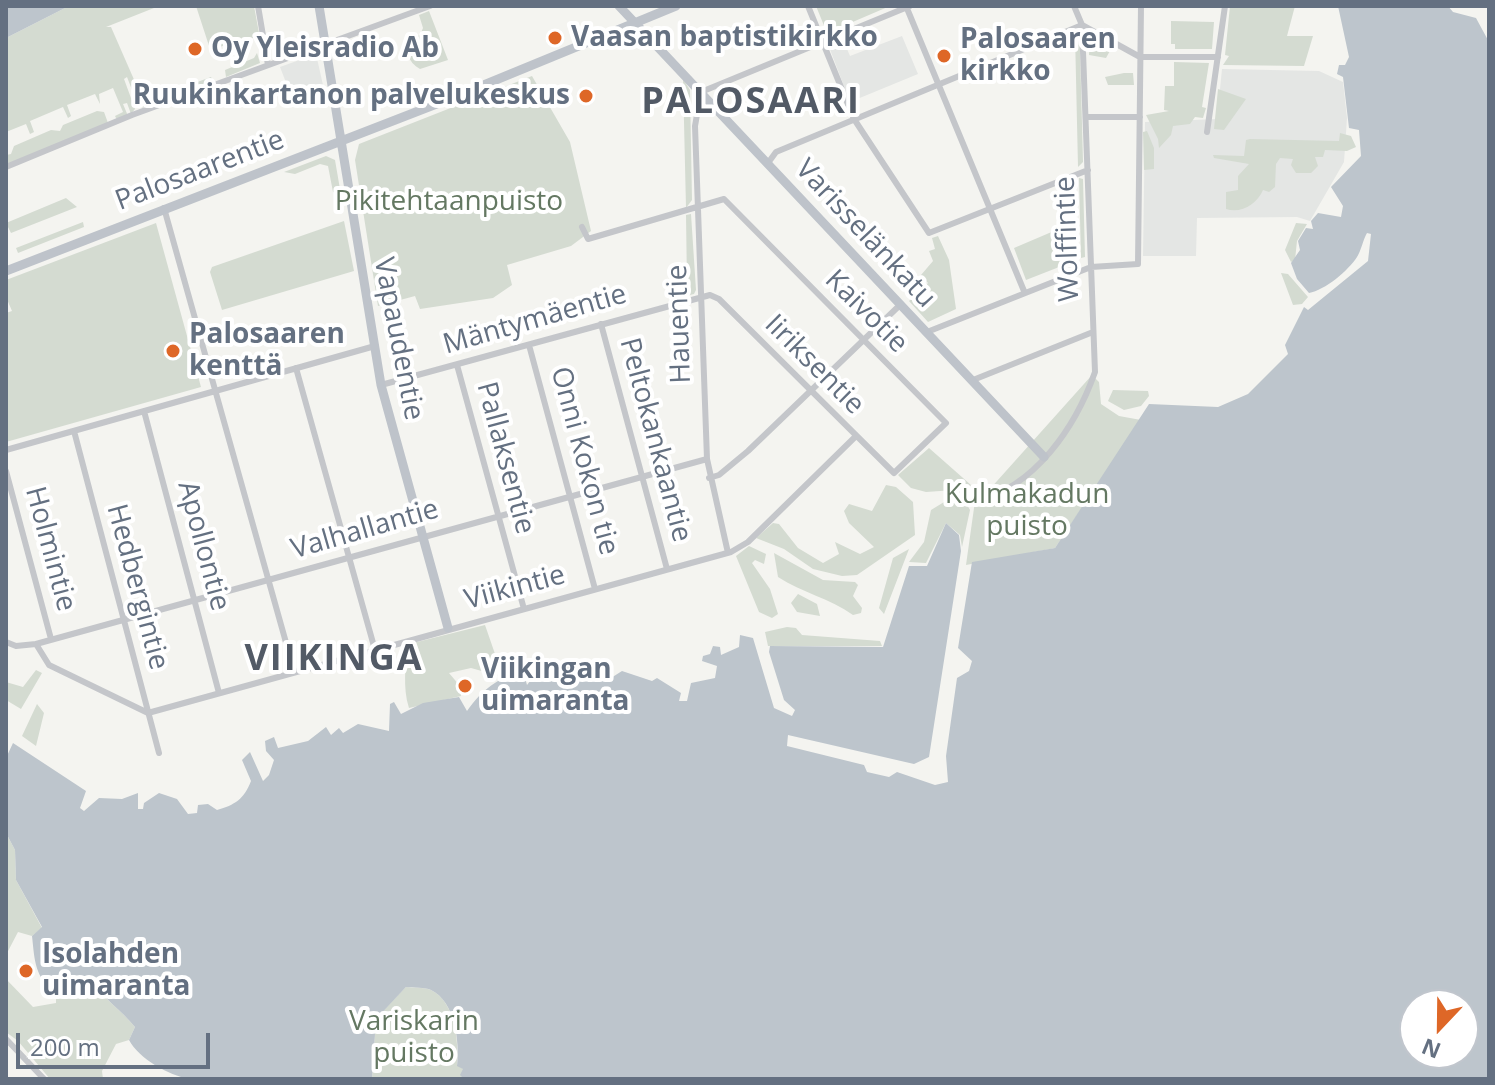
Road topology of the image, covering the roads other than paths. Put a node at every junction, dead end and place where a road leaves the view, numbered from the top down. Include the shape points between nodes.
1 (258, 6) edge
2 (319, 6) edge
3 (430, 6) edge
4 (619, 6) edge
5 (676, 6) edge
6 (808, 6) edge
7 (1074, 6) edge
8 (1141, 6) edge
9 (1225, 6) edge
10 (908, 7) edge
11 (634, 22) junction
12 (1082, 25) junction
13 (823, 42) junction
14 (325, 44) junction
15 (1140, 57) junction
16 (1218, 57) junction
17 (268, 65) junction
18 (937, 84) junction
19 (701, 92) junction
20 (1087, 117) junction
21 (1140, 117) junction
22 (854, 119) junction
23 (1207, 132) dead end
24 (340, 139) junction
25 (768, 163) junction
26 (6, 167) edge
27 (1088, 170) junction
28 (698, 207) junction
29 (164, 208) junction
30 (988, 209) junction
31 (582, 227) dead end
32 (1091, 267) junction
33 (6, 271) edge
34 (1024, 291) junction
35 (701, 297) junction
36 (901, 304) junction
37 (601, 324) junction
38 (927, 332) junction
39 (1093, 332) junction
40 (863, 339) junction
41 (529, 345) junction
42 (375, 346) junction
43 (457, 365) junction
44 (296, 368) junction
45 (973, 380) junction
46 (381, 385) junction
47 (808, 390) junction
48 (215, 391) junction
49 (144, 411) junction
50 (74, 431) junction
51 (855, 437) junction
52 (6, 450) edge
53 (1044, 457) junction
54 (707, 459) junction
55 (6, 471) edge
56 (894, 473) joint
57 (643, 475) junction
58 (709, 478) junction
59 (571, 496) junction
60 (975, 501) dead end
61 (498, 516) junction
62 (423, 537) junction
63 (728, 553) junction
64 (349, 559) junction
65 (667, 569) junction
66 (268, 580) junction
67 (595, 589) junction
68 (195, 601) junction
69 (524, 609) junction
70 (123, 619) junction
71 (448, 628) junction
72 (51, 639) junction
73 (6, 642) edge
74 (36, 644) junction
75 (375, 650) junction
76 (294, 671) junction
77 (219, 693) junction
78 (148, 713) junction
79 (159, 753) dead end
80 (6, 1039) edge
81 (44, 1079) edge

1 - 17 street
2 - 14 street, Vapaudentie
3 - 14 street
4 - 11 street, Varisselänkatu
5 - 11 street, Palosaarentie
6 - 13 street
7 - 12 street, Wolffintie
8 - 15 street
9 - 16 street
10 - 13 street
10 - 18 street
11 - 19 street, Varisselänkatu
11 - 24 street, Palosaarentie
12 - 15 street
12 - 18 street
12 - 20 street, Wolffintie
13 - 19 street
13 - 22 street
14 - 17 street
14 - 24 street, Vapaudentie
15 - 16 street
15 - 21 street
16 - 23 street
17 - 26 street
18 - 22 street
18 - 30 street
19 - 25 street, Varisselänkatu
19 - 28 street, Hauentie via 695,116
20 - 21 street
20 - 27 street, Wolffintie
21 - 32 street via 1138,264
22 - 25 street via 776,152
22 - 30 street via 929,233
24 - 29 street, Palosaarentie
24 - 42 street, Vapaudentie
25 - 36 street, Varisselänkatu
27 - 30 street
27 - 32 street, Wolffintie
28 - 31 street via 588,239
28 - 35 street, Hauentie
28 - 40 street, Kaivotie via 724,199
29 - 33 street, Palosaarentie
29 - 48 street
30 - 34 street
32 - 34 street
32 - 39 street, Wolffintie
34 - 38 street
35 - 37 street, Mäntymäentie
35 - 47 street, Iiriksentie via 719,299
35 - 54 street, Hauentie
36 - 38 street, Varisselänkatu
36 - 40 street
37 - 41 street, Mäntymäentie
37 - 57 street, Peltokankaantie
38 - 45 street, Varisselänkatu
39 - 45 street
39 - 53 street, Wolffintie via 1095,372 1083,406
40 - 47 street
40 - 56 street, Kaivotie via 946,423
41 - 43 street, Mäntymäentie
41 - 59 street, Onni Kokon tie
42 - 44 street
42 - 46 street, Vapaudentie
43 - 46 street, Mäntymäentie
43 - 61 street, Pallaksentie
44 - 48 street
44 - 64 street
45 - 53 street, Varisselänkatu
46 - 62 street, Vapaudentie
47 - 51 street, Iiriksentie
47 - 58 street via 748,451
48 - 49 street
48 - 66 street
49 - 50 street
49 - 68 street, Apollontie
50 - 52 street
50 - 70 street, Hedbergintie
51 - 56 street, Iiriksentie
51 - 63 street, Viikintie via 748,542
53 - 60 street, Wolffintie via 1004,493
54 - 57 street, Valhallantie
54 - 58 street, Hauentie
55 - 72 street, Holmintie
57 - 59 street, Valhallantie
57 - 65 street, Peltokankaantie
58 - 63 street, Hauentie
59 - 61 street, Valhallantie
59 - 67 street, Onni Kokon tie
61 - 62 street, Valhallantie
61 - 69 street, Pallaksentie
62 - 64 street, Valhallantie
62 - 71 street, Vapaudentie
63 - 65 street, Viikintie
64 - 66 street, Valhallantie
64 - 75 street
65 - 67 street, Viikintie
66 - 68 street, Valhallantie
66 - 76 street
67 - 69 street, Viikintie
68 - 70 street, Valhallantie
68 - 77 street, Apollontie
69 - 71 street, Viikintie
70 - 72 street, Valhallantie
70 - 78 street, Hedbergintie
71 - 75 street, Viikintie
72 - 74 street, Valhallantie
73 - 74 street
74 - 78 street via 49,665
75 - 76 street, Viikintie
76 - 77 street, Viikintie
77 - 78 street, Viikintie
78 - 79 street, Hedbergintie
80 - 81 street

